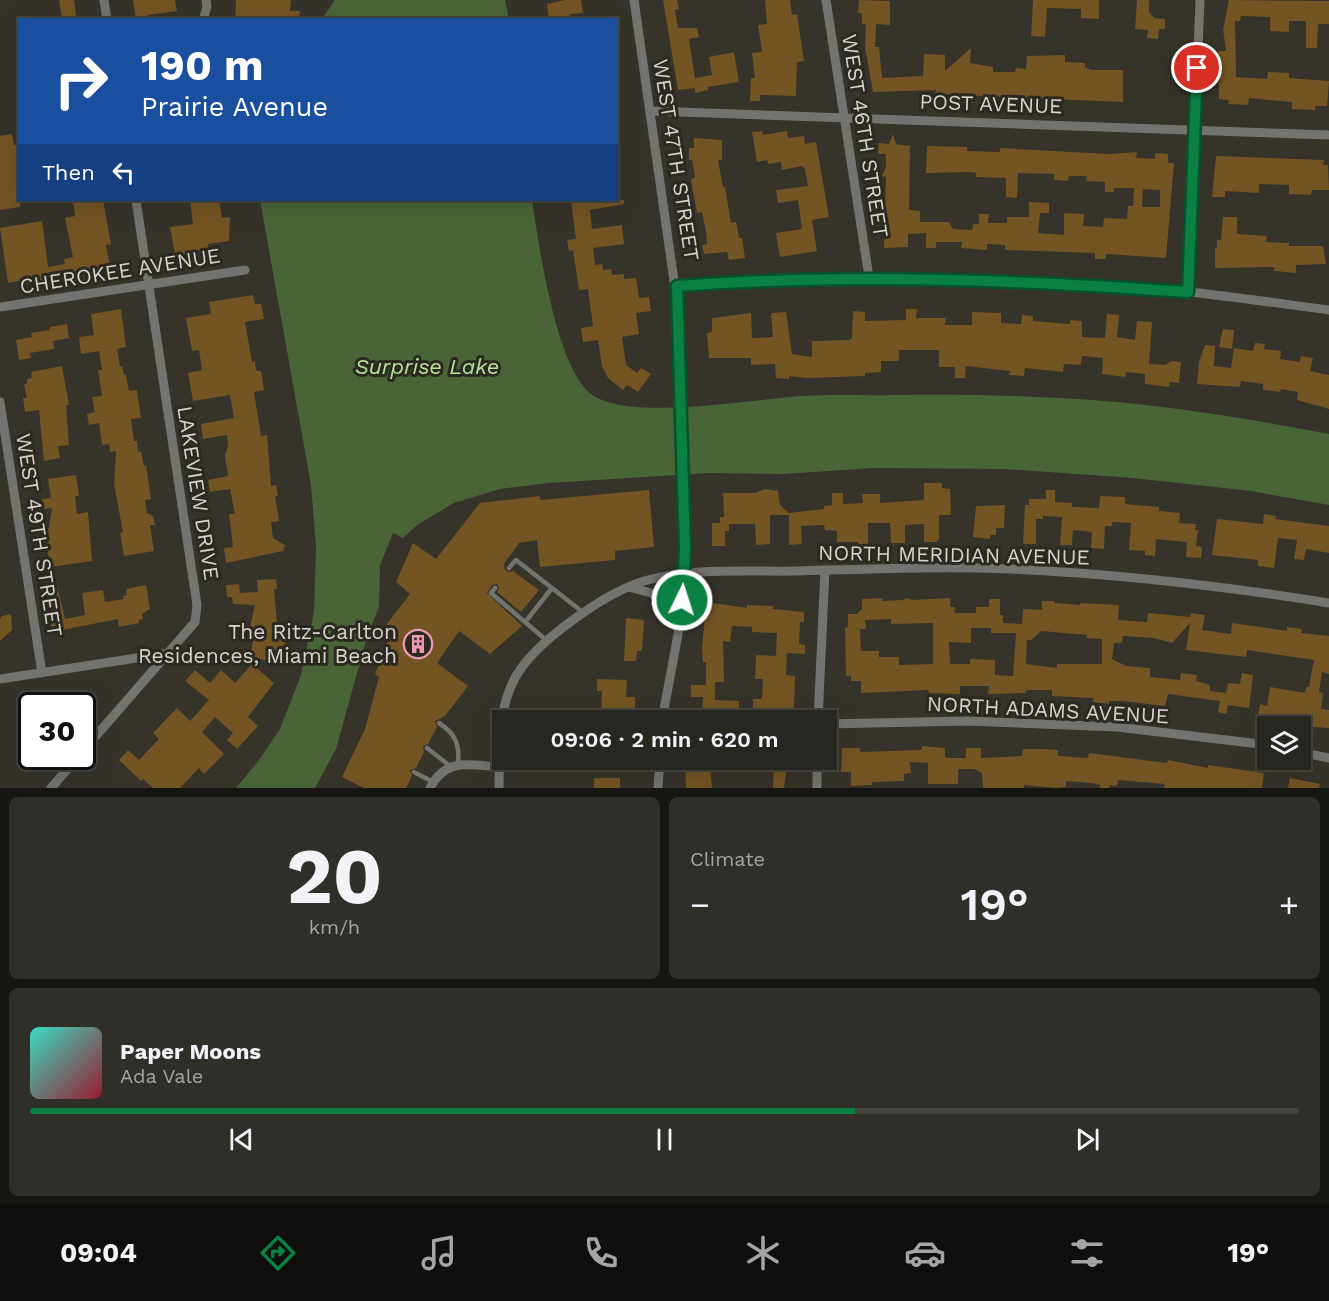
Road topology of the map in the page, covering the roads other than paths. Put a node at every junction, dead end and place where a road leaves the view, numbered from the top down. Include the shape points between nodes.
1 (104, 0) edge
2 (206, 0) edge
3 (634, 0) edge
4 (826, 0) edge
5 (1200, 0) edge
6 (107, 18) edge
7 (203, 18) edge
8 (651, 111) junction
9 (844, 116) junction
10 (1195, 130) junction
11 (1329, 135) edge
12 (136, 201) edge
13 (245, 270) dead end
14 (869, 277) junction
15 (148, 284) junction
16 (677, 286) junction
17 (1188, 292) junction
18 (0, 307) edge
19 (1329, 310) edge
20 (0, 402) edge
21 (509, 568) dead end
22 (825, 570) junction
23 (684, 575) junction
24 (629, 587) junction
25 (495, 588) dead end
26 (552, 588) junction
27 (1329, 603) edge
28 (681, 609) junction
29 (584, 613) junction
30 (526, 621) junction
31 (548, 642) junction
32 (169, 653) junction
33 (42, 673) junction
34 (0, 679) edge
35 (503, 710) edge
36 (664, 710) edge
37 (818, 710) edge
38 (439, 723) dead end
39 (837, 724) edge
40 (96, 736) edge
41 (1257, 745) edge
42 (427, 748) dead end
43 (1311, 754) edge
44 (1329, 758) edge
45 (454, 766) junction
46 (492, 767) edge
47 (67, 770) edge
48 (499, 770) edge
49 (659, 770) edge
50 (817, 770) edge
51 (414, 772) dead end
52 (431, 785) edge
53 (51, 788) edge
54 (499, 788) edge
55 (658, 788) edge
56 (817, 788) edge

1 - 6 street
2 - 7 street
3 - 8 street, WEST 47TH STREET
4 - 9 street, WEST 46TH STREET
5 - 10 street
8 - 9 street, POST AVENUE
8 - 16 street, WEST 47TH STREET
9 - 10 street, POST AVENUE
9 - 14 street, WEST 46TH STREET
10 - 11 street, POST AVENUE
10 - 17 street
12 - 15 street, LAKEVIEW DRIVE
13 - 15 street, CHEROKEE AVENUE
14 - 16 street
14 - 17 street via 1046,282
15 - 18 street, CHEROKEE AVENUE
15 - 32 street, LAKEVIEW DRIVE via 197,605 195,622
16 - 23 street, WEST 47TH STREET
17 - 19 street
20 - 33 street, WEST 49TH STREET
21 - 26 lane via 516,560
22 - 23 street, NORTH MERIDIAN AVENUE
22 - 27 street, NORTH MERIDIAN AVENUE via 1008,569 1097,574
22 - 37 street
23 - 24 street, NORTH MERIDIAN AVENUE
23 - 28 street, WEST 47TH STREET
24 - 28 street via 651,592
24 - 29 street, NORTH MERIDIAN AVENUE
25 - 30 lane via 491,593
26 - 29 lane
26 - 30 lane
28 - 36 street, WEST 47TH STREET
29 - 31 street, NORTH MERIDIAN AVENUE
30 - 31 lane
31 - 35 street, NORTH MERIDIAN AVENUE via 517,674
32 - 33 street
32 - 40 street, LAKEVIEW DRIVE
33 - 34 street
38 - 45 lane via 452,731 457,741
39 - 41 street, NORTH ADAMS AVENUE via 967,721 1117,727
42 - 45 lane
43 - 44 street
45 - 46 street
45 - 52 street via 441,772
47 - 53 street
48 - 54 street
49 - 55 street
50 - 56 street
51 - 52 lane

